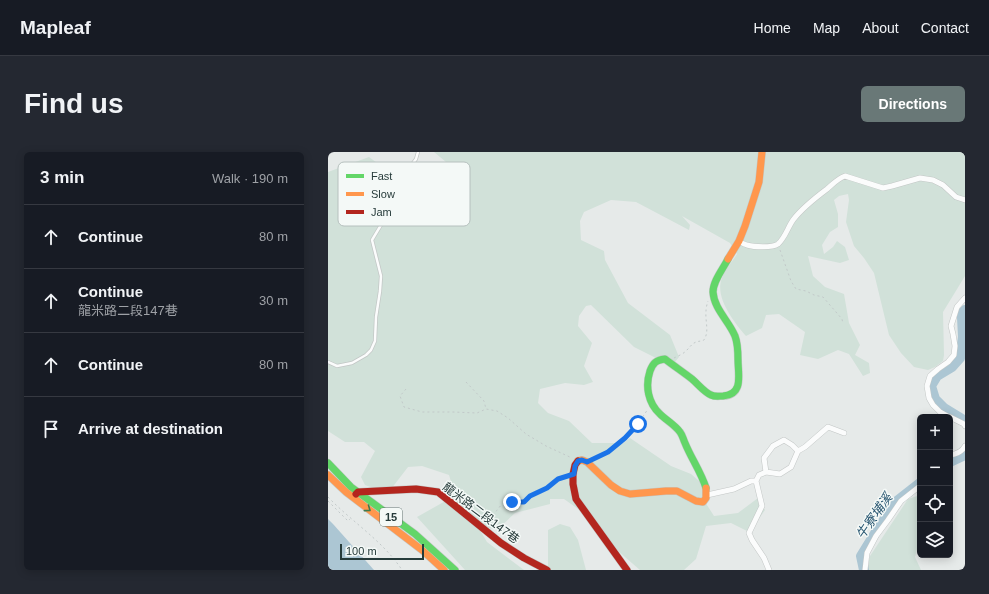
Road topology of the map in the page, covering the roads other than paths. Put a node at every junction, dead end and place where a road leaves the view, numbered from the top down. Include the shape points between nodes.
1 (418, 152) edge
2 (762, 152) edge
3 (414, 162) edge
4 (965, 200) edge
5 (380, 226) edge
6 (739, 242) junction
7 (965, 298) edge
8 (328, 362) edge
9 (944, 414) edge
10 (953, 418) edge
11 (965, 426) edge
12 (844, 433) dead end
13 (965, 446) edge
14 (798, 451) junction
15 (953, 455) edge
16 (328, 463) edge
17 (766, 472) junction
18 (328, 475) edge
19 (756, 481) junction
20 (917, 488) edge
21 (356, 495) junction
22 (707, 495) junction
23 (866, 568) edge
24 (444, 570) edge
25 (455, 570) edge
26 (547, 570) edge
27 (627, 570) edge
28 (769, 570) edge

1 - 3 lane
2 - 6 street via 759,182
4 - 6 street via 956,197 933,180 920,178 883,188 845,176 839,178 803,209 778,244 766,247
5 - 8 lane via 372,240 381,276 375,341 366,355 352,363 336,366
6 - 22 street via 713,290 713,297 735,336 737,345 739,378 735,393 729,396 710,395 697,382 665,359 656,360 649,374 650,400 656,410 680,432 694,459
7 - 9 street via 957,307 951,326 954,355 930,376 927,386 928,398
10 - 11 street
12 - 14 street via 828,427
13 - 15 street
14 - 17 street via 791,467 780,474
14 - 17 street via 784,440 773,446 764,458
16 - 21 street, 15
17 - 19 street via 759,475
18 - 21 street, 15 via 346,492
19 - 22 street
19 - 28 street via 762,506 749,534
20 - 23 street via 901,500 876,536 867,552
21 -> 24 street, 15
21 - 25 street, 15 via 415,534
21 - 26 street, 龍米路二段147巷 via 416,489 438,492 501,544
22 - 27 street via 703,502 677,491 630,494 611,485 587,462 578,461 573,486 576,498

